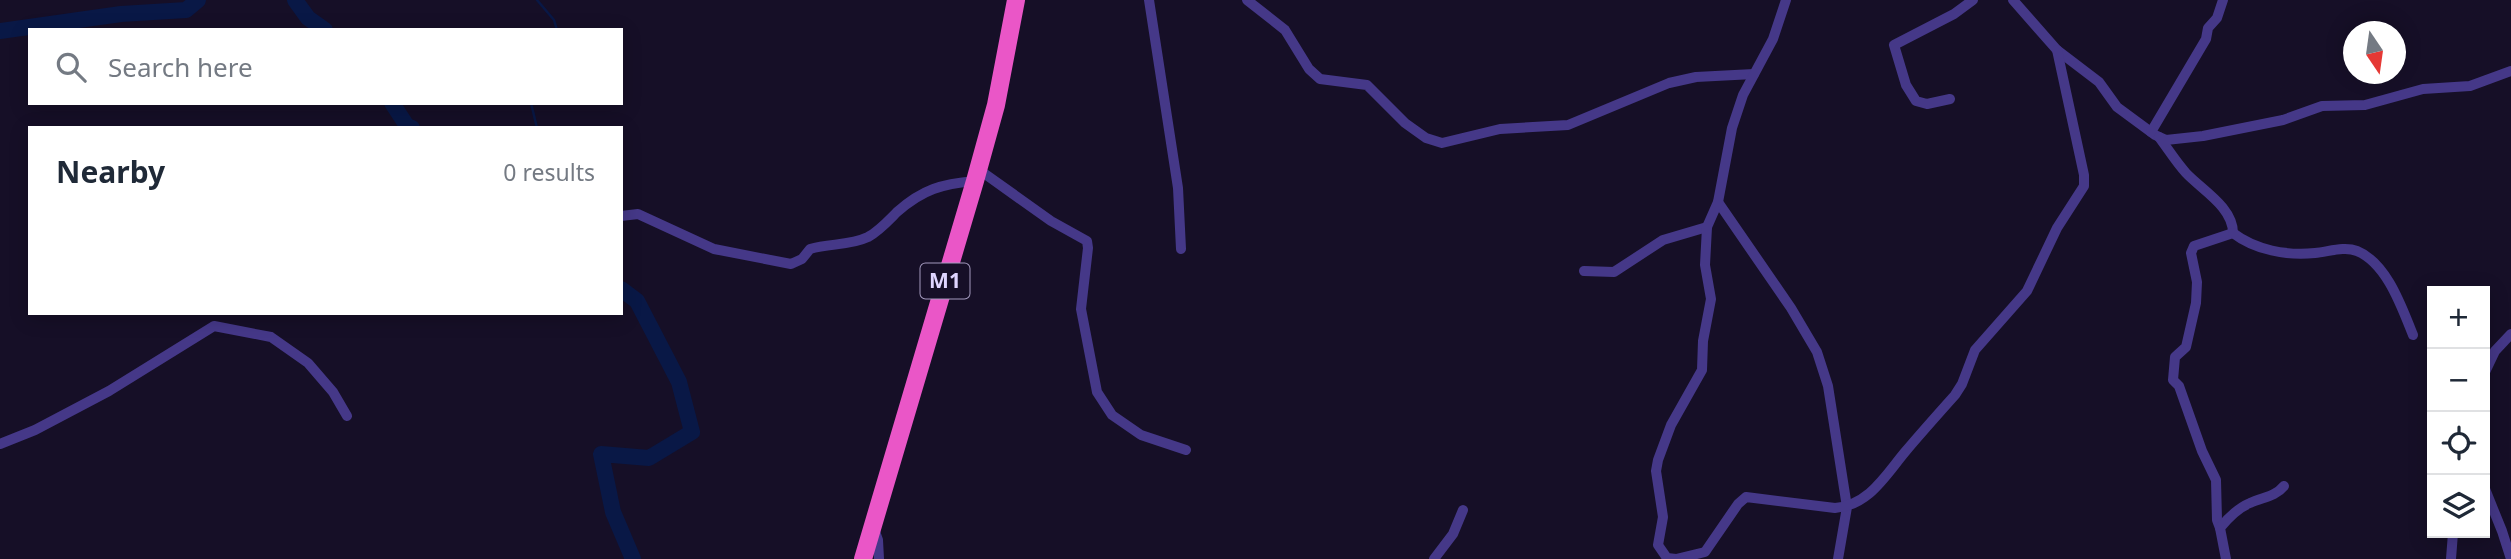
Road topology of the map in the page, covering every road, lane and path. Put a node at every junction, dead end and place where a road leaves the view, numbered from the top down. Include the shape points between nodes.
1 (1016, 0) edge
2 (1149, 0) edge
3 (1247, 0) edge
4 (1786, 0) edge
5 (1973, 0) edge
6 (2013, 0) edge
7 (2223, 0) edge
8 (2057, 50) junction
9 (2511, 71) edge
10 (1754, 74) junction
11 (1950, 99) dead end
12 (2155, 134) junction
13 (976, 175) junction
14 (1718, 202) junction
15 (623, 216) edge
16 (1707, 227) junction
17 (2233, 233) junction
18 (1181, 249) dead end
19 (1584, 271) dead end
20 (2511, 334) edge
21 (2413, 335) dead end
22 (2490, 362) edge
23 (347, 416) dead end
24 (0, 444) edge
25 (1186, 450) dead end
26 (2284, 486) dead end
27 (2490, 501) edge
28 (1847, 507) junction
29 (1463, 510) dead end
30 (872, 523) junction
31 (2220, 528) junction
32 (2453, 538) edge
33 (863, 559) edge
34 (879, 559) edge
35 (1434, 559) edge
36 (1676, 559) edge
37 (1838, 559) edge
38 (2227, 559) edge
39 (2451, 559) edge
40 (2511, 559) edge

1 - 13 highway, M1 via 996,105
2 - 18 street via 1178,187
3 - 10 street via 1285,30 1320,79 1367,85 1405,122 1426,138 1442,143 1500,130 1568,125 1669,83
4 - 10 street via 1773,39
5 - 11 street via 1894,45 1916,101 1927,104
6 - 8 street
7 - 12 street
8 - 12 street via 2099,82 2117,107
8 - 28 street via 2084,186 2057,228 2027,291 1975,350 1955,395 1880,484
9 - 12 street via 2470,86 2423,89 2365,105 2322,106 2283,120 2191,138 2172,140
10 - 14 street via 1732,128
12 - 17 street via 2184,172 2221,206 2233,224
13 - 15 street via 927,190 874,234 841,245 810,248 791,264 714,249 638,214
13 - 25 street via 1087,241 1081,309 1097,392 1112,415 1141,435
13 - 30 highway, M1
14 - 16 street
14 - 28 street via 1818,352 1828,386
16 - 19 street via 1663,240 1614,272
16 - 36 street via 1705,265 1711,299 1702,370 1671,425 1656,471 1663,517 1658,545 1667,558
17 - 21 street via 2264,249 2358,251 2390,282
17 - 31 street via 2194,246 2196,303 2186,347 2175,357 2173,371 2216,480
20 - 22 street
23 - 24 street via 308,363 271,337 214,326 96,397
26 - 31 street via 2278,494 2249,503
27 - 40 street
28 - 36 street via 1746,497 1705,552
28 - 37 street
29 - 35 street via 1454,534
30 - 33 highway, M1
30 - 34 street
31 - 38 street
32 - 39 street

